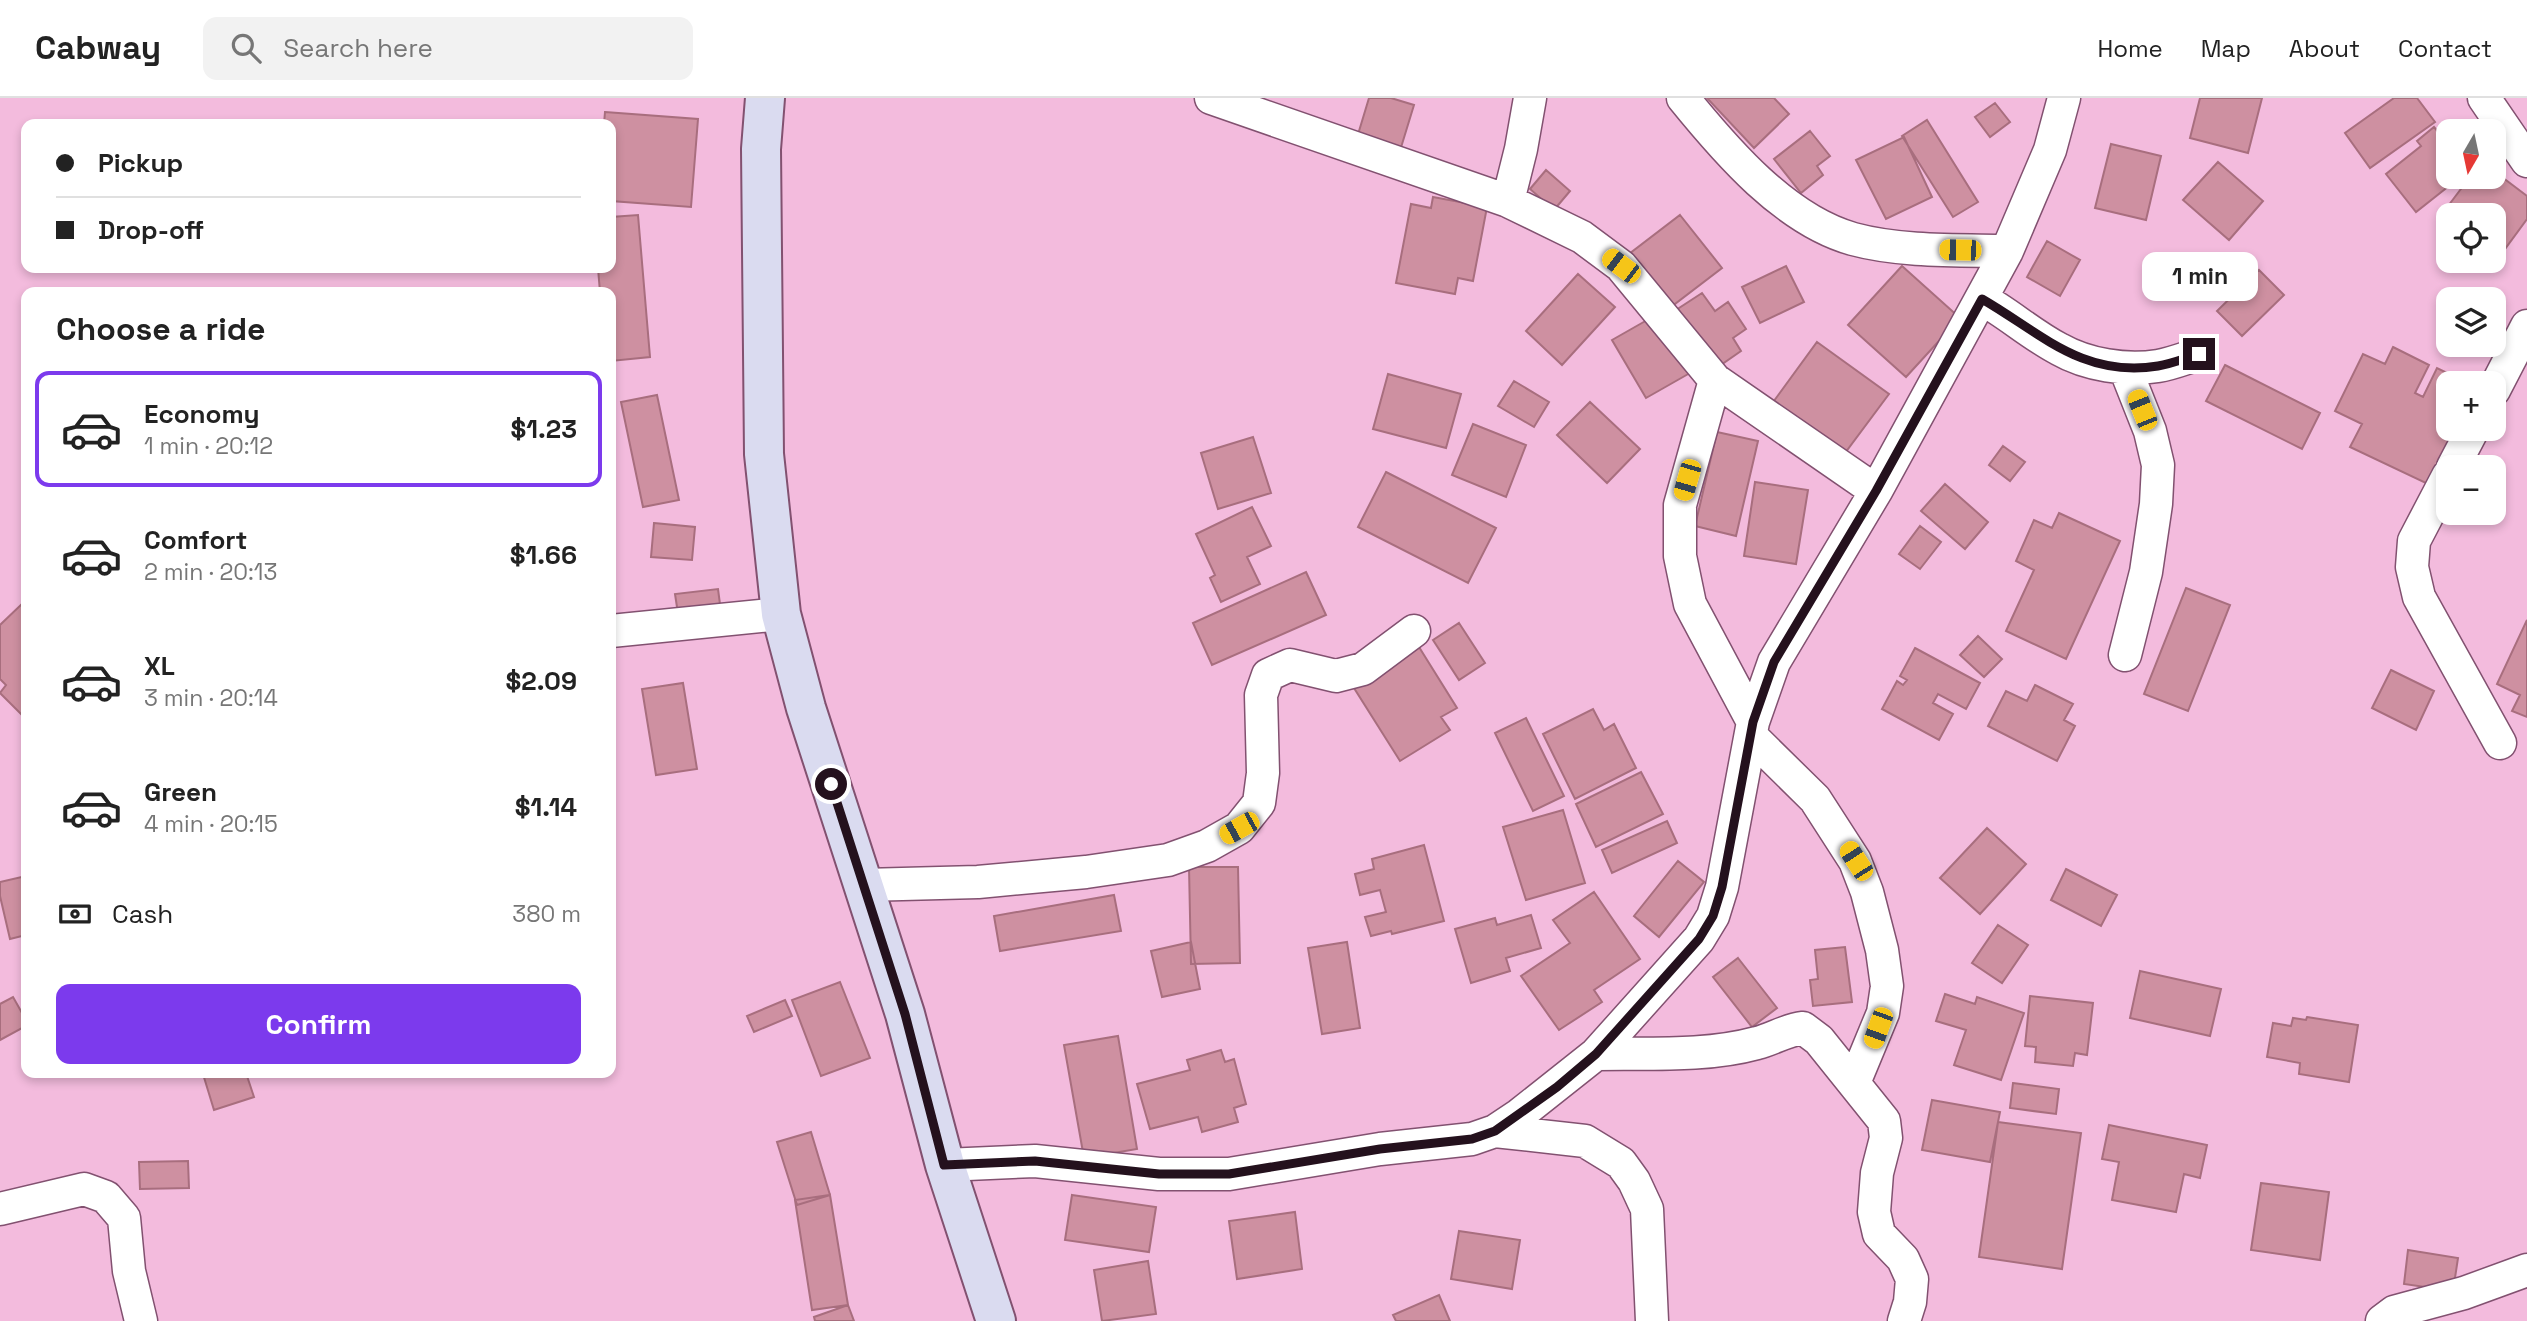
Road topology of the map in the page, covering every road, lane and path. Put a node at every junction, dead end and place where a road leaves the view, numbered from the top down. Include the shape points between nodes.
1 (765, 98) edge
2 (1211, 98) edge
3 (1530, 98) edge
4 (1683, 98) edge
5 (2064, 98) edge
6 (2484, 98) edge
7 (2527, 161) edge
8 (1508, 201) junction
9 (2007, 251) junction
10 (1982, 299) junction
11 (2527, 326) edge
12 (2199, 354) dead end
13 (2125, 368) junction
14 (2504, 371) edge
15 (1716, 380) junction
16 (1876, 491) junction
17 (2436, 499) edge
18 (781, 614) junction
19 (616, 630) edge
20 (1414, 631) dead end
21 (2125, 654) dead end
22 (1752, 729) junction
23 (2500, 743) dead end
24 (864, 886) junction
25 (1596, 1054) junction
26 (1854, 1083) junction
27 (1495, 1131) junction
28 (944, 1165) junction
29 (0, 1209) edge
30 (2527, 1270) edge
31 (141, 1321) edge
32 (996, 1321) edge
33 (1652, 1321) edge
34 (1904, 1321) edge
35 (2382, 1321) edge

1 - 18 street via 761,149 764,454
2 - 8 street
3 - 8 street
4 - 9 street via 1715,138 1778,198 1823,228 1877,243
5 - 9 street via 2050,149
6 - 7 street
8 - 15 street via 1582,237 1621,266
9 - 10 street
10 - 13 street via 2059,349
10 - 16 street
11 - 14 street
12 - 13 street via 2158,366
13 - 21 street via 2158,465 2146,572
15 - 16 street
15 - 22 street via 1679,505 1680,556 1690,604
16 - 22 street via 1774,662
17 - 23 street via 2414,541 2412,567 2419,597
18 - 19 street
18 - 24 street via 806,708
20 - 24 street via 1363,669 1336,676 1290,665 1268,675 1261,695 1259,803 1239,828 1207,846 1168,860 1086,872
22 - 25 street via 1713,916 1699,939
22 - 26 street via 1815,799 1856,861 1867,892 1887,986 1883,1013
24 - 28 street via 905,1014
25 - 26 street via 1699,1052 1757,1043 1803,1028 1819,1040
25 - 27 street
26 - 34 street via 1884,1121 1886,1138 1874,1212 1879,1234 1903,1259 1912,1279
27 - 28 street via 1472,1139 1229,1174 1159,1174 1035,1161
27 - 33 street via 1585,1141 1621,1163 1647,1209
28 - 32 street
29 - 31 street via 84,1189 106,1197 124,1218 129,1271
30 - 35 street via 2394,1312

